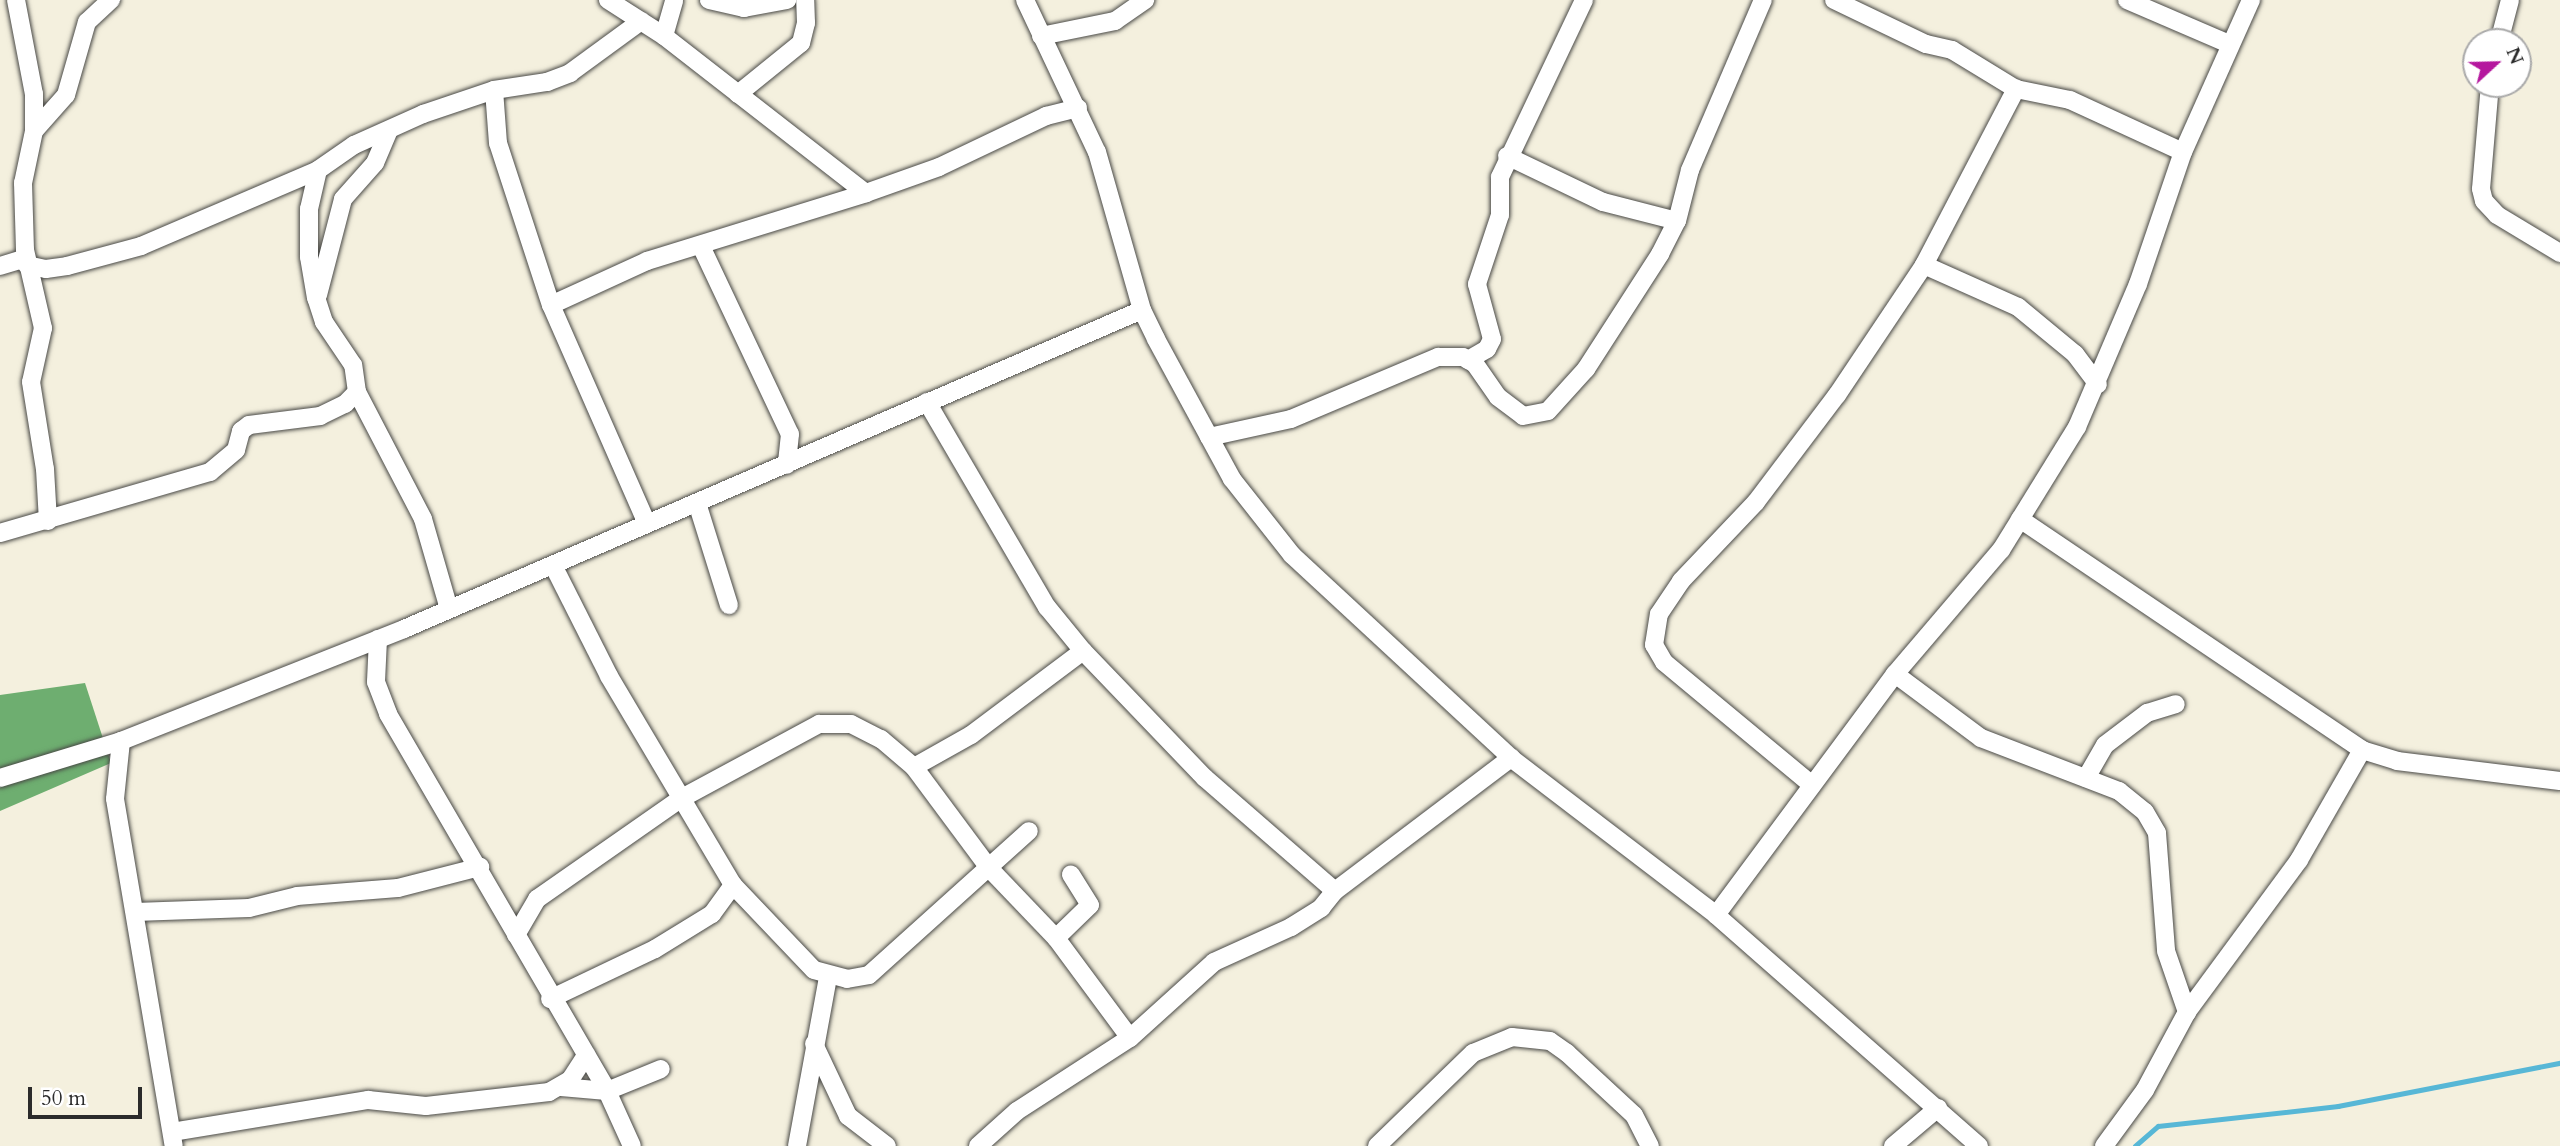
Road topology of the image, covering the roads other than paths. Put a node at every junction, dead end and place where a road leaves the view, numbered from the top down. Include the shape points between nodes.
1 (16, 0) edge
2 (111, 0) edge
3 (608, 0) edge
4 (674, 0) edge
5 (709, 0) edge
6 (788, 0) edge
7 (805, 0) edge
8 (1025, 0) edge
9 (1145, 0) edge
10 (1584, 0) edge
11 (1763, 0) edge
12 (1834, 0) edge
13 (2127, 0) edge
14 (2250, 0) edge
15 (2510, 0) edge
16 (641, 21) junction
17 (2503, 28) edge
18 (664, 36) junction
19 (1041, 36) junction
20 (2229, 44) junction
21 (2016, 89) junction
22 (494, 90) junction
23 (738, 94) junction
24 (2489, 98) edge
25 (1078, 108) junction
26 (34, 131) junction
27 (388, 132) junction
28 (2183, 152) junction
29 (1507, 156) junction
30 (318, 170) junction
31 (866, 193) junction
32 (1677, 221) junction
33 (701, 246) junction
34 (2560, 253) edge
35 (26, 261) junction
36 (1924, 265) junction
37 (0, 266) edge
38 (316, 298) junction
39 (551, 305) junction
40 (1142, 310) junction
41 (1468, 360) junction
42 (2098, 384) junction
43 (357, 392) junction
44 (927, 402) junction
45 (1209, 437) junction
46 (787, 465) junction
47 (698, 503) junction
48 (2020, 519) junction
49 (48, 521) junction
50 (647, 524) junction
51 (0, 533) edge
52 (552, 565) junction
53 (729, 605) dead end
54 (450, 609) junction
55 (378, 639) junction
56 (1083, 651) junction
57 (1895, 674) junction
58 (2176, 704) dead end
59 (121, 741) junction
60 (2362, 750) junction
61 (1511, 758) junction
62 (914, 766) junction
63 (0, 778) edge
64 (2086, 778) junction
65 (2560, 781) edge
66 (1812, 785) junction
67 (682, 798) junction
68 (1030, 831) dead end
69 (480, 867) junction
70 (989, 868) junction
71 (1072, 875) dead end
72 (733, 885) junction
73 (1335, 891) junction
74 (135, 912) junction
75 (1716, 915) junction
76 (516, 935) junction
77 (1056, 938) junction
78 (828, 977) junction
79 (550, 999) junction
80 (2187, 1012) junction
81 (1130, 1038) junction
82 (814, 1044) junction
83 (586, 1055) junction
84 (661, 1069) dead end
85 (561, 1087) junction
86 (607, 1091) junction
87 (1938, 1108) junction
88 (173, 1139) edge
89 (632, 1146) edge
90 (797, 1146) edge
91 (887, 1146) edge
92 (978, 1146) edge
93 (1377, 1146) edge
94 (1650, 1146) edge
95 (1893, 1146) edge
96 (1979, 1146) edge
97 (2104, 1146) edge

1 - 26 street via 31,60
2 - 26 street via 87,22 66,95
3 - 16 street
4 - 18 street
5 - 6 street via 744,8
7 - 23 street via 801,43
8 - 19 street
9 - 19 street via 1115,21
10 - 29 street
11 - 32 street via 1690,170
12 - 21 street via 1926,44 1952,50
13 - 20 street
14 - 20 street
15 - 17 street
16 - 18 street
16 - 22 street via 570,73 547,82
18 - 23 street
19 - 25 street
20 - 28 street
21 - 28 street via 2070,100
21 - 36 street
22 - 27 street
22 - 39 street via 498,143
23 - 31 street
24 - 34 street via 2481,189 2484,201 2497,215
25 - 31 street via 1046,116 939,167
25 - 40 street via 1107,184
26 - 35 street via 23,183
27 - 30 street via 354,145
27 - 38 street via 375,163 343,199
28 - 42 street
29 - 32 street via 1603,202
29 - 41 street via 1500,177 1500,215 1477,284 1492,339 1487,349
30 - 35 street via 141,246 46,269
30 - 38 street via 309,209 309,257
31 - 33 street
32 - 41 street via 1586,369 1548,411 1523,416 1498,397
33 - 39 street via 647,261
33 - 46 street via 786,424 791,440
35 - 37 street
35 - 49 street via 43,328 31,382
36 - 42 street via 2018,307 2075,354
36 - 66 street via 1829,405 1755,502 1667,598 1659,614 1654,645 1664,662
38 - 43 street via 324,321 353,365
39 - 50 street
40 - 44 street
40 - 45 street
41 - 45 street via 1438,357 1419,362 1291,419
42 - 48 street
43 - 49 street via 345,404 320,416 249,425 241,431 236,450 211,472
43 - 54 street via 423,519
44 - 46 street
44 - 56 street via 1047,607
45 - 61 street via 1231,480 1292,555
46 - 47 street
47 - 50 street
47 - 53 street
48 - 57 street via 2001,550
48 - 60 street
49 - 51 street
50 - 52 street
52 - 54 street
52 - 67 street via 609,676
54 - 55 street
55 - 59 street
55 - 69 street via 376,682 388,714
56 - 62 street via 971,735
56 - 73 street via 1205,778
57 - 64 street via 1981,738
57 - 66 street
58 - 64 street via 2147,713 2105,745
59 - 63 street
59 - 74 street via 116,799
60 - 65 street via 2397,761
60 - 80 street via 2283,884
61 - 73 street
61 - 75 street
62 - 67 street via 867,731 851,724 827,723
62 - 70 street
64 - 80 street via 2130,798 2157,833 2164,943
66 - 75 street
67 - 72 street
67 - 76 street via 537,898
68 - 70 street
69 - 74 street via 398,888 297,896 249,908
69 - 76 street
70 - 77 street
70 - 78 street via 869,975
71 - 77 street via 1090,905
72 - 78 street via 814,970
72 - 79 street via 712,914
73 - 81 street via 1321,908 1292,927 1214,962
74 - 88 street
75 - 87 street
76 - 79 street
77 - 81 street
78 - 82 street
79 - 83 street
80 - 97 street via 2145,1090
81 - 92 street via 1017,1111
82 - 90 street
82 - 91 street via 848,1116
83 - 85 street
83 - 86 street
84 - 86 street
85 - 86 street
85 - 88 street via 426,1106 368,1100
86 - 89 street
87 - 95 street
87 - 96 street
93 - 94 street via 1473,1053 1512,1037 1550,1041 1567,1053 1634,1115

